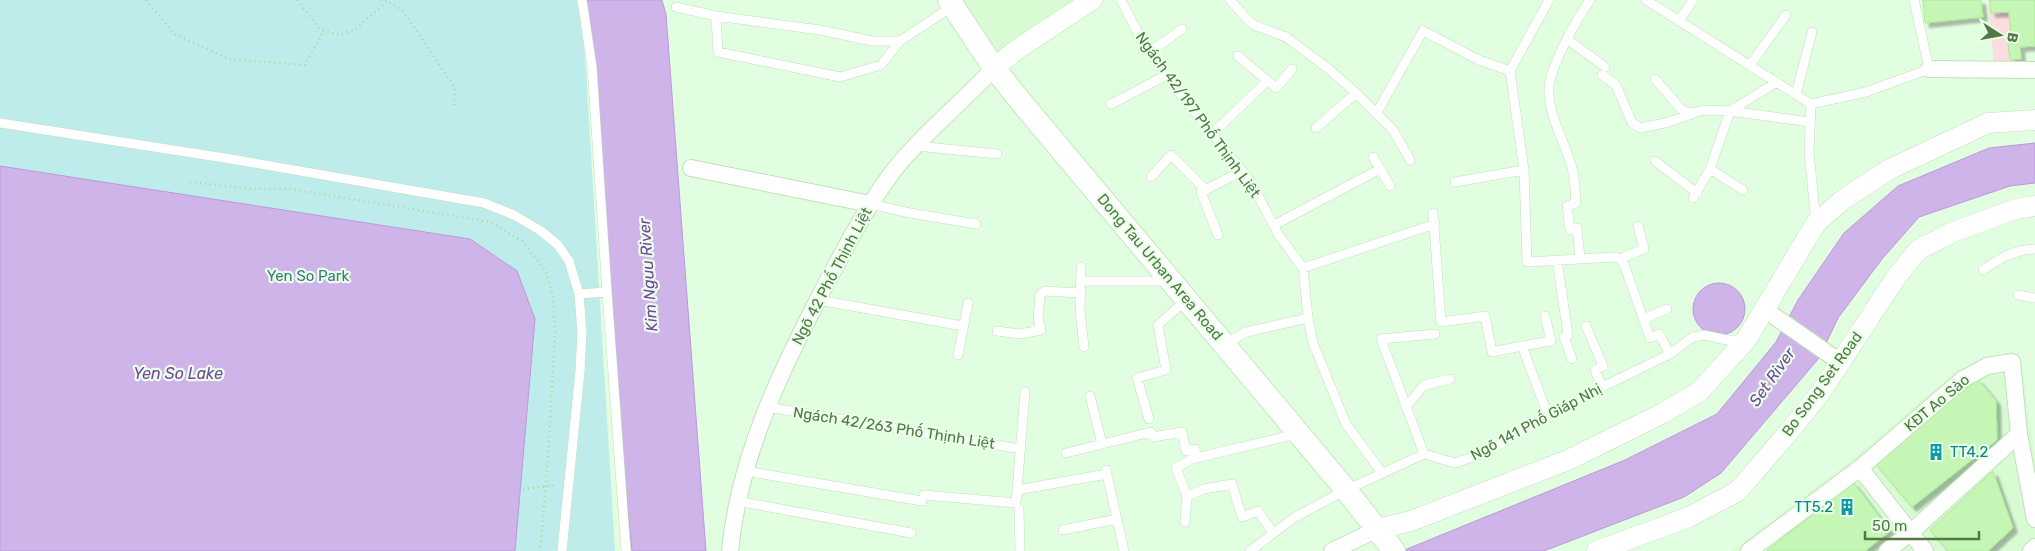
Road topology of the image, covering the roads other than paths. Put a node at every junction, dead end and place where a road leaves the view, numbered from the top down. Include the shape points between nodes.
1 (582, 0) edge
2 (1092, 0) edge
3 (1121, 0) edge
4 (1230, 0) edge
5 (1549, 0) edge
6 (1590, 0) edge
7 (1646, 0) edge
8 (1693, 0) edge
9 (1914, 0) edge
10 (951, 3) edge
11 (676, 7) dead end
12 (716, 16) junction
13 (1786, 16) dead end
14 (1679, 21) junction
15 (1182, 28) dead end
16 (1812, 32) dead end
17 (1568, 39) junction
18 (900, 41) junction
19 (1150, 52) junction
20 (1238, 56) dead end
21 (1750, 65) junction
22 (994, 68) junction
23 (1292, 69) dead end
24 (1929, 69) junction
25 (2035, 70) edge
26 (1510, 71) junction
27 (1167, 75) junction
28 (1656, 79) dead end
29 (1267, 81) junction
30 (1777, 82) junction
31 (1356, 93) junction
32 (1796, 94) junction
33 (1111, 104) dead end
34 (1812, 104) junction
35 (1703, 110) junction
36 (1730, 111) junction
37 (1377, 112) junction
38 (2035, 120) edge
39 (1810, 122) junction
40 (0, 124) edge
41 (1316, 128) dead end
42 (1212, 133) junction
43 (916, 146) junction
44 (997, 154) dead end
45 (1373, 157) dead end
46 (1410, 160) dead end
47 (1655, 161) dead end
48 (690, 168) dead end
49 (1380, 169) junction
50 (1710, 169) junction
51 (1524, 170) junction
52 (1242, 171) junction
53 (1151, 177) dead end
54 (1455, 182) dead end
55 (1390, 186) dead end
56 (1206, 190) junction
57 (1743, 190) dead end
58 (870, 204) junction
59 (2035, 206) edge
60 (1434, 213) dead end
61 (976, 224) dead end
62 (1435, 224) junction
63 (1816, 224) junction
64 (1274, 225) junction
65 (1638, 226) dead end
66 (1218, 235) dead end
67 (2035, 249) edge
68 (1580, 258) junction
69 (1620, 259) junction
70 (1557, 260) junction
71 (1081, 267) dead end
72 (1303, 268) junction
73 (1983, 270) dead end
74 (1080, 281) junction
75 (1170, 281) junction
76 (607, 292) junction
77 (1080, 293) junction
78 (580, 294) junction
79 (2018, 295) dead end
80 (2035, 298) edge
81 (818, 300) junction
82 (1186, 300) junction
83 (968, 303) dead end
84 (1667, 309) dead end
85 (1764, 309) junction
86 (1545, 316) dead end
87 (1308, 318) junction
88 (1643, 319) junction
89 (964, 326) junction
90 (1586, 326) dead end
91 (997, 331) dead end
92 (1435, 334) dead end
93 (1746, 340) junction
94 (1225, 344) junction
95 (1522, 346) junction
96 (1084, 347) dead end
97 (1670, 354) junction
98 (958, 355) dead end
99 (1832, 357) junction
100 (1572, 358) dead end
101 (1450, 379) dead end
102 (1602, 387) junction
103 (1025, 392) dead end
104 (1090, 396) dead end
105 (767, 407) junction
106 (1406, 408) junction
107 (1549, 418) junction
108 (1149, 419) dead end
109 (1299, 434) junction
110 (2019, 434) junction
111 (1102, 444) junction
112 (1021, 448) junction
113 (1066, 453) dead end
114 (1424, 454) junction
115 (1194, 458) junction
116 (1860, 468) junction
117 (745, 471) junction
118 (1382, 473) junction
119 (1017, 490) junction
120 (1346, 490) junction
121 (1187, 496) junction
122 (737, 501) junction
123 (1017, 506) junction
124 (1117, 519) junction
125 (2035, 519) edge
126 (1185, 522) dead end
127 (1378, 529) junction
128 (1063, 530) dead end
129 (911, 533) dead end
130 (1272, 533) junction
131 (1910, 533) junction
132 (2035, 547) edge
133 (1392, 550) edge
134 (562, 551) edge
135 (626, 551) edge
136 (730, 551) edge
137 (1020, 551) edge
138 (1124, 551) edge
139 (1250, 551) edge
140 (1332, 551) edge
141 (1596, 551) edge
142 (1749, 551) edge
143 (1887, 551) edge
144 (1925, 551) edge
145 (2031, 551) edge

1 - 76 lane via 592,67
2 - 22 street, Ngõ 42 Phố Thịnh Liệt
3 - 19 lane, Ngách 42/197 Phố Thịnh Liệt
4 - 31 lane via 1254,25 1286,37
5 - 26 lane
6 - 17 lane
7 - 14 lane
8 - 14 lane
9 - 24 lane
10 - 18 lane
10 - 22 main road, Dong Tau Urban Area Road
11 - 12 lane
12 - 18 lane via 872,40
12 - 18 lane via 718,52 840,77 881,65
13 - 21 lane
14 - 21 lane
15 - 19 lane
16 - 32 lane
17 - 35 lane via 1616,85 1632,122 1641,128
17 - 68 lane via 1555,65 1549,87 1553,116 1572,172 1576,203 1567,206 1570,230 1577,228
19 - 27 lane, Ngách 42/197 Phố Thịnh Liệt
20 - 29 lane
21 - 30 lane
22 - 43 street, Ngõ 42 Phố Thịnh Liệt
22 - 75 main road, Dong Tau Urban Area Road
23 - 29 lane via 1276,88
24 - 25 street
24 - 34 lane via 1866,92
26 - 37 lane via 1479,60 1422,31
26 - 51 lane
27 - 33 lane
27 - 42 lane, Ngách 42/197 Phố Thịnh Liệt
28 - 35 lane via 1683,111
29 - 42 lane
30 - 32 lane
30 - 36 lane
31 - 37 lane
31 - 41 lane
32 - 34 lane
34 - 39 lane
35 - 36 lane
36 - 39 lane
36 - 50 lane
37 - 46 lane via 1393,130
38 - 63 street via 1988,123 1890,169 1845,198
39 - 63 lane via 1809,152
40 - 78 lane via 230,159 484,203 514,215 558,245 569,261
42 - 52 lane, Ngách 42/197 Phố Thịnh Liệt
43 - 44 lane
43 - 58 street, Ngõ 42 Phố Thịnh Liệt
45 - 49 lane
47 - 50 lane via 1695,195
48 - 58 street
49 - 55 lane
49 - 64 lane
50 - 57 lane
51 - 54 lane
51 - 70 lane via 1528,262
52 - 56 lane
52 - 64 lane, Ngách 42/197 Phố Thịnh Liệt
53 - 56 lane via 1172,155
56 - 66 lane via 1201,192
58 - 61 lane
58 - 81 street, Ngõ 42 Phố Thịnh Liệt
59 - 99 street, Bo Song Set Road via 1953,232 1918,250
60 - 62 lane
62 - 72 lane
62 - 95 lane via 1441,322 1485,316 1492,352
63 - 85 street
64 - 72 lane, Ngách 42/197 Phố Thịnh Liệt
65 - 69 lane via 1644,249
67 - 73 lane via 2019,250
68 - 69 lane
68 - 70 lane
69 - 88 lane
70 - 100 lane via 1568,335 1564,337
71 - 74 lane
72 - 87 lane, Ngách 42/197 Phố Thịnh Liệt
74 - 75 lane
74 - 77 lane
75 - 82 main road, Dong Tau Urban Area Road
76 - 78 lane
76 - 135 lane
77 - 91 lane via 1045,291 1040,294 1038,319 1041,330 1020,334
77 - 96 lane
78 - 134 lane via 582,341
79 - 80 lane
81 - 89 lane
81 - 105 street, Ngõ 42 Phố Thịnh Liệt
82 - 94 main road, Dong Tau Urban Area Road
82 - 108 lane via 1158,325 1166,370 1137,378
83 - 89 lane
84 - 88 lane
85 - 93 street
85 - 99 street
86 - 95 lane via 1551,340
87 - 94 lane via 1246,332
87 - 118 lane, Ngách 42/197 Phố Thịnh Liệt via 1313,343 1346,424
88 - 97 lane via 1650,338 1659,334
89 - 98 lane
90 - 102 lane via 1603,366 1595,370
92 - 106 lane via 1381,339
93 - 97 lane, Ngõ 141 Phố Giáp Nhị via 1704,335 1693,337
93 - 127 street via 1698,392 1663,413 1568,460 1411,520
94 - 109 main road, Dong Tau Urban Area Road
95 - 107 lane
97 - 102 lane, Ngõ 141 Phố Giáp Nhị
99 - 141 street, Bo Song Set Road via 1792,428 1738,491 1690,517
101 - 106 lane via 1424,385
102 - 107 lane, Ngõ 141 Phố Giáp Nhị
103 - 112 lane
104 - 111 lane
105 - 112 lane, Ngách 42/263 Phố Thịnh Liệt
105 - 117 street, Ngõ 42 Phố Thịnh Liệt
106 - 114 lane
107 - 114 lane, Ngõ 141 Phố Giáp Nhị via 1484,453 1455,464
109 - 115 lane
109 - 120 main road, Dong Tau Urban Area Road
110 - 116 street, KĐT Ao Sào via 2012,362 1987,366 1962,379
110 - 125 street, KĐT Ao Sào
110 - 131 street
111 - 113 lane
111 - 115 lane via 1151,432 1153,437 1182,432 1186,451 1195,449
112 - 119 lane
114 - 118 lane
115 - 121 lane via 1176,468
116 - 131 street
116 - 142 street, KĐT Ao Sào
117 - 122 street, Ngõ 42 Phố Thịnh Liệt
117 - 123 lane via 923,498
118 - 120 lane
119 - 123 lane
119 - 124 lane via 1107,472
120 - 127 main road, Dong Tau Urban Area Road
120 - 130 lane
121 - 126 lane
121 - 130 lane via 1232,484 1242,517 1258,510
122 - 129 lane
122 - 136 street, Ngõ 42 Phố Thịnh Liệt
123 - 137 lane
124 - 128 lane
124 - 138 lane
127 - 133 main road, Dong Tau Urban Area Road
127 - 140 street
130 - 139 lane
131 - 143 street
131 - 144 street
132 - 145 street

